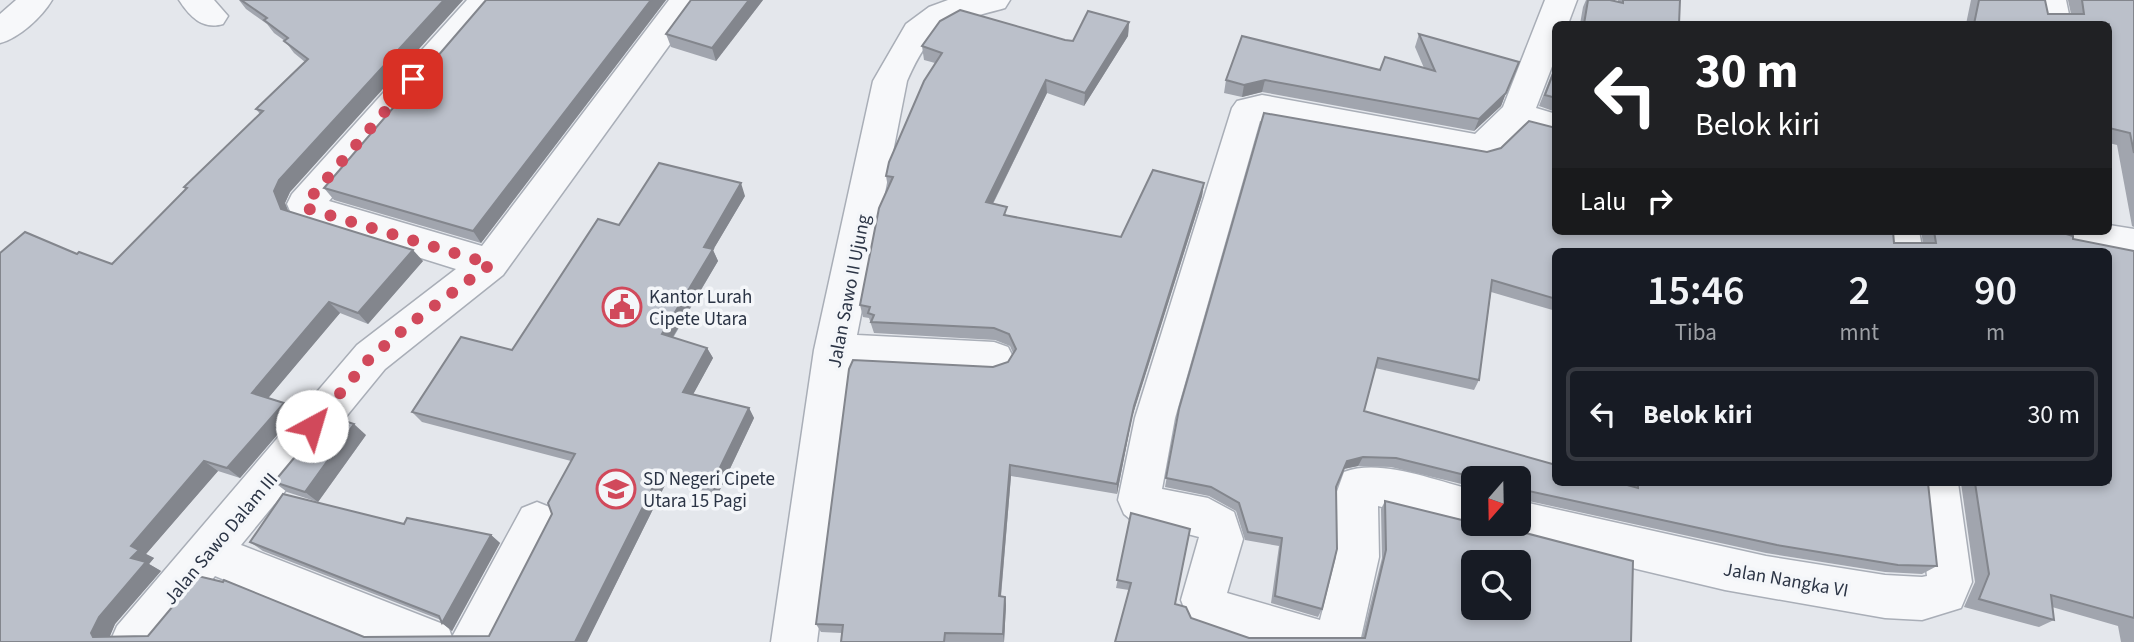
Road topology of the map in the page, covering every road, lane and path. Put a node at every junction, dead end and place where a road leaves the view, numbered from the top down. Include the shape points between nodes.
1 (36, 0) edge
2 (485, 0) edge
3 (686, 0) edge
4 (994, 0) edge
5 (1561, 0) edge
6 (2050, 0) edge
7 (1553, 21) edge
8 (2054, 21) edge
9 (1552, 23) edge
10 (0, 32) edge
11 (1517, 114) junction
12 (1552, 126) edge
13 (2101, 235) edge
14 (2134, 244) edge
15 (491, 264) junction
16 (834, 350) junction
17 (994, 359) dead end
18 (1937, 486) edge
19 (1461, 507) edge
20 (537, 522) dead end
21 (1531, 524) edge
22 (209, 554) junction
23 (133, 642) edge
24 (432, 642) edge
25 (473, 642) edge
26 (794, 642) edge
27 (1318, 642) edge
28 (1337, 642) edge

1 - 10 street
2 - 15 street via 305,204
3 - 15 street, Jalan Sawo Dalam III
4 - 16 street, Jalan Sawo II Ujung via 958,6 926,22 890,81
5 - 7 street
6 - 8 street
9 - 11 street
11 - 12 street
11 - 27 street via 1482,148 1262,108 1249,110 1244,117 1155,418 1139,500 1208,518 1219,526 1221,539 1203,600 1206,608
13 - 14 street
15 - 22 street, Jalan Sawo Dalam III via 371,357
16 - 17 street
16 - 26 street, Jalan Sawo II Ujung
18 - 21 street, Jalan Nangka VI via 1950,582 1945,593 1933,598 1790,582
19 - 28 street via 1383,487 1359,486 1355,495 1359,546
20 - 25 street
22 - 23 street, Jalan Sawo Dalam III
22 - 24 street

